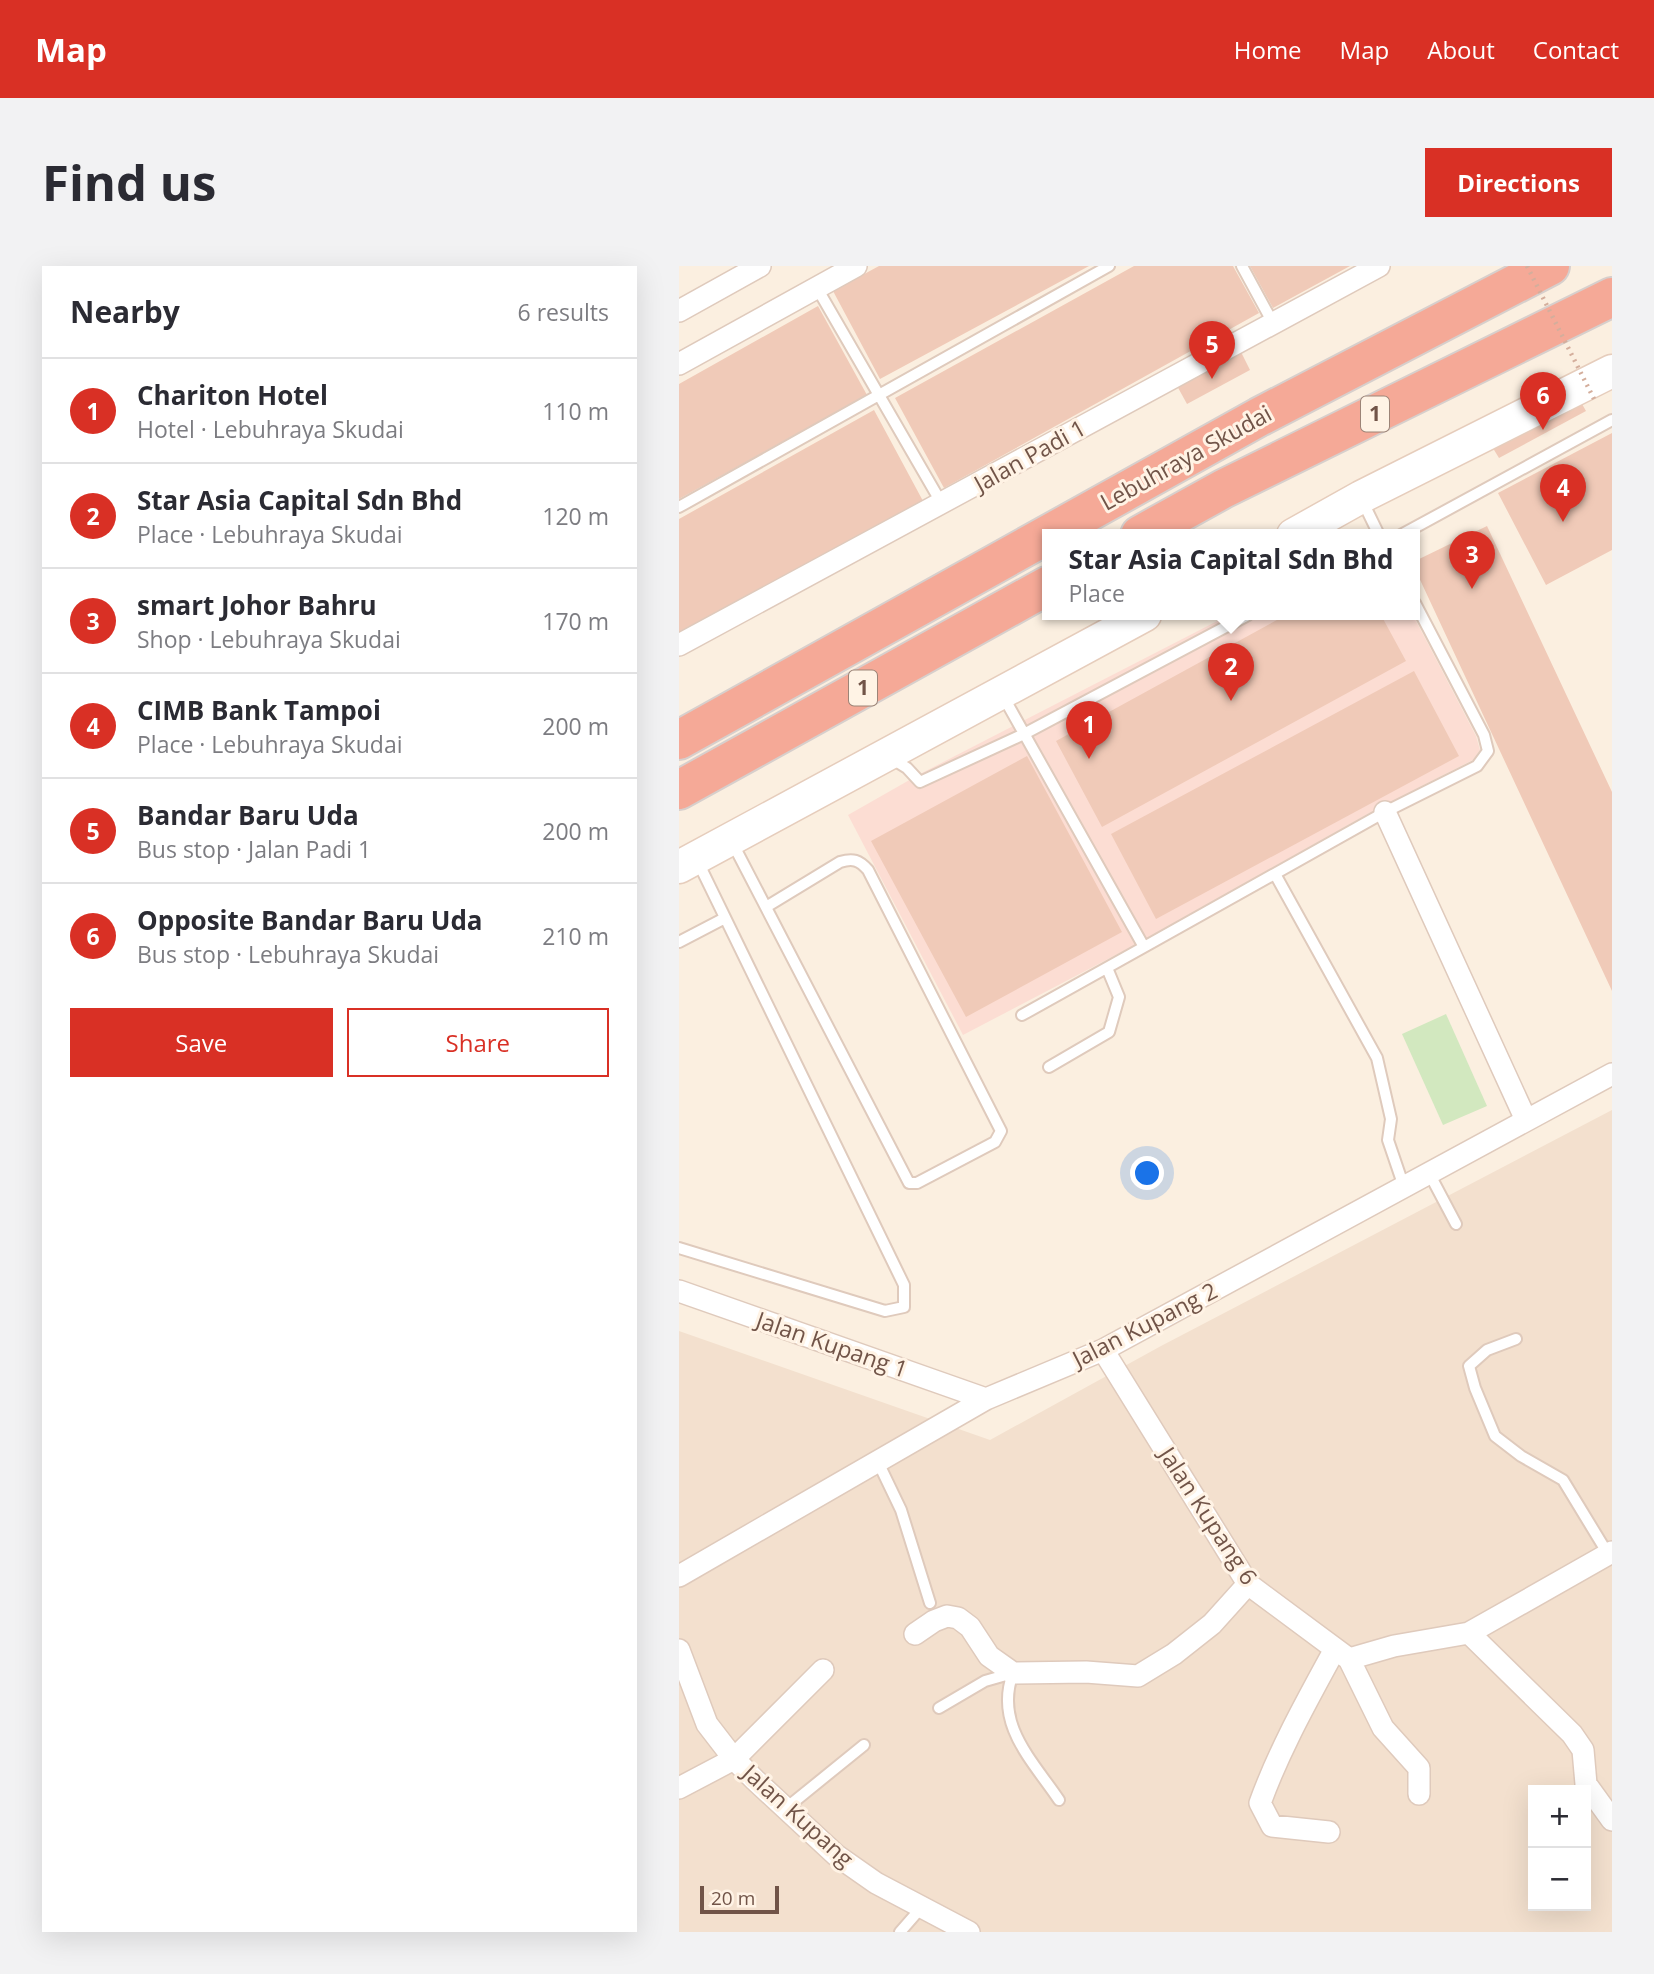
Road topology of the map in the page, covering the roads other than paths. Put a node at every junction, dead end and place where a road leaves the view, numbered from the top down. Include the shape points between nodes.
1 (760, 266) edge
2 (856, 266) edge
3 (1109, 266) edge
4 (1243, 266) edge
5 (1380, 266) edge
6 (1550, 266) edge
7 (817, 288) junction
8 (1612, 297) edge
9 (679, 311) edge
10 (1273, 323) junction
11 (679, 364) edge
12 (1612, 371) edge
13 (879, 396) junction
14 (1612, 420) edge
15 (1361, 498) junction
16 (942, 504) junction
17 (679, 507) edge
18 (1058, 529) edge
19 (1151, 529) edge
20 (1304, 529) edge
21 (1376, 529) edge
22 (1412, 529) edge
23 (1042, 538) edge
24 (1042, 589) edge
25 (1420, 613) edge
26 (1136, 620) edge
27 (1239, 620) edge
28 (679, 645) edge
29 (1002, 694) junction
30 (1024, 733) junction
31 (679, 740) edge
32 (887, 755) junction
33 (679, 790) edge
34 (1385, 812) junction
35 (730, 839) junction
36 (688, 862) edge
37 (1275, 874) junction
38 (766, 907) junction
39 (725, 918) junction
40 (679, 942) edge
41 (1144, 947) junction
42 (1107, 968) junction
43 (1021, 1014) dead end
44 (1049, 1067) dead end
45 (1612, 1074) edge
46 (1526, 1120) junction
47 (1429, 1173) junction
48 (1404, 1186) junction
49 (1456, 1224) dead end
50 (679, 1248) edge
51 (679, 1291) edge
52 (1516, 1339) dead end
53 (1103, 1350) junction
54 (986, 1399) junction
55 (877, 1460) junction
56 (1610, 1553) edge
57 (679, 1576) edge
58 (1248, 1584) junction
59 (930, 1603) dead end
60 (1469, 1633) junction
61 (915, 1634) dead end
62 (679, 1650) edge
63 (1342, 1654) junction
64 (823, 1670) dead end
65 (1013, 1673) junction
66 (939, 1708) dead end
67 (864, 1745) dead end
68 (734, 1759) junction
69 (679, 1788) edge
70 (1419, 1794) dead end
71 (1059, 1800) dead end
72 (785, 1809) junction
73 (1612, 1820) edge
74 (1329, 1832) dead end
75 (921, 1908) junction
76 (900, 1932) edge
77 (969, 1932) edge

1 - 9 street
2 - 7 street
3 - 13 lane
4 - 10 lane
5 - 10 street, Jalan Padi 1
6 - 18 highway, Lebuhraya Skudai / 1 via 1259,417
7 - 11 street
7 - 13 lane
8 - 19 highway, Lebuhraya Skudai / 1
10 - 16 street, Jalan Padi 1
12 - 15 street
13 - 16 lane
13 - 17 lane
14 - 22 lane
15 - 20 street
15 - 21 lane
16 - 28 street, Jalan Padi 1
23 - 31 highway, Lebuhraya Skudai / 1
24 - 33 highway, 1
25 - 34 lane via 1488,751 1477,766
26 - 29 street
27 - 30 lane
29 - 30 lane
29 - 32 street
30 - 32 lane via 920,782
30 - 41 lane
32 - 35 street
34 - 37 lane
34 - 46 street
35 - 36 street
35 - 38 lane
36 - 39 lane
37 - 41 lane
37 - 48 lane via 1377,1058 1391,1119 1388,1140
38 - 38 lane via 909,1183 995,1142 1001,1131 868,870 850,859 840,862
39 - 40 lane
39 - 50 lane via 904,1285 904,1307 885,1311
41 - 42 lane
42 - 43 lane
42 - 44 lane via 1119,998 1108,1032
45 - 46 street, Jalan Kupang 2
46 - 47 street, Jalan Kupang 2
47 - 48 street, Jalan Kupang 2
47 - 49 lane
48 - 53 street, Jalan Kupang 2
51 - 54 street, Jalan Kupang 1
52 - 56 lane via 1487,1350 1469,1366 1495,1437 1563,1480
53 - 54 street, Jalan Kupang 2
53 - 58 street, Jalan Kupang 6
54 - 55 street, Jalan Kupang 2
55 - 57 street, Jalan Kupang 2
55 - 59 lane via 901,1510
56 - 60 street
58 - 63 street, Jalan Kupang 6
58 - 65 street via 1212,1623 1138,1676
60 - 63 street
60 - 73 street via 1572,1734 1583,1749 1586,1784
61 - 65 street via 947,1616 958,1618 970,1627 989,1656
62 - 68 street, Jalan Kupang via 707,1724
63 - 70 street via 1383,1728 1419,1768
63 - 74 street via 1284,1744 1260,1803 1272,1826
64 - 68 street
65 - 66 lane via 985,1681
65 - 71 lane via 1007,1687 1008,1720
67 - 72 lane
68 - 69 street
68 - 72 street, Jalan Kupang
72 - 75 street, Jalan Kupang via 836,1856
75 - 76 lane
75 - 77 street, Jalan Kupang

